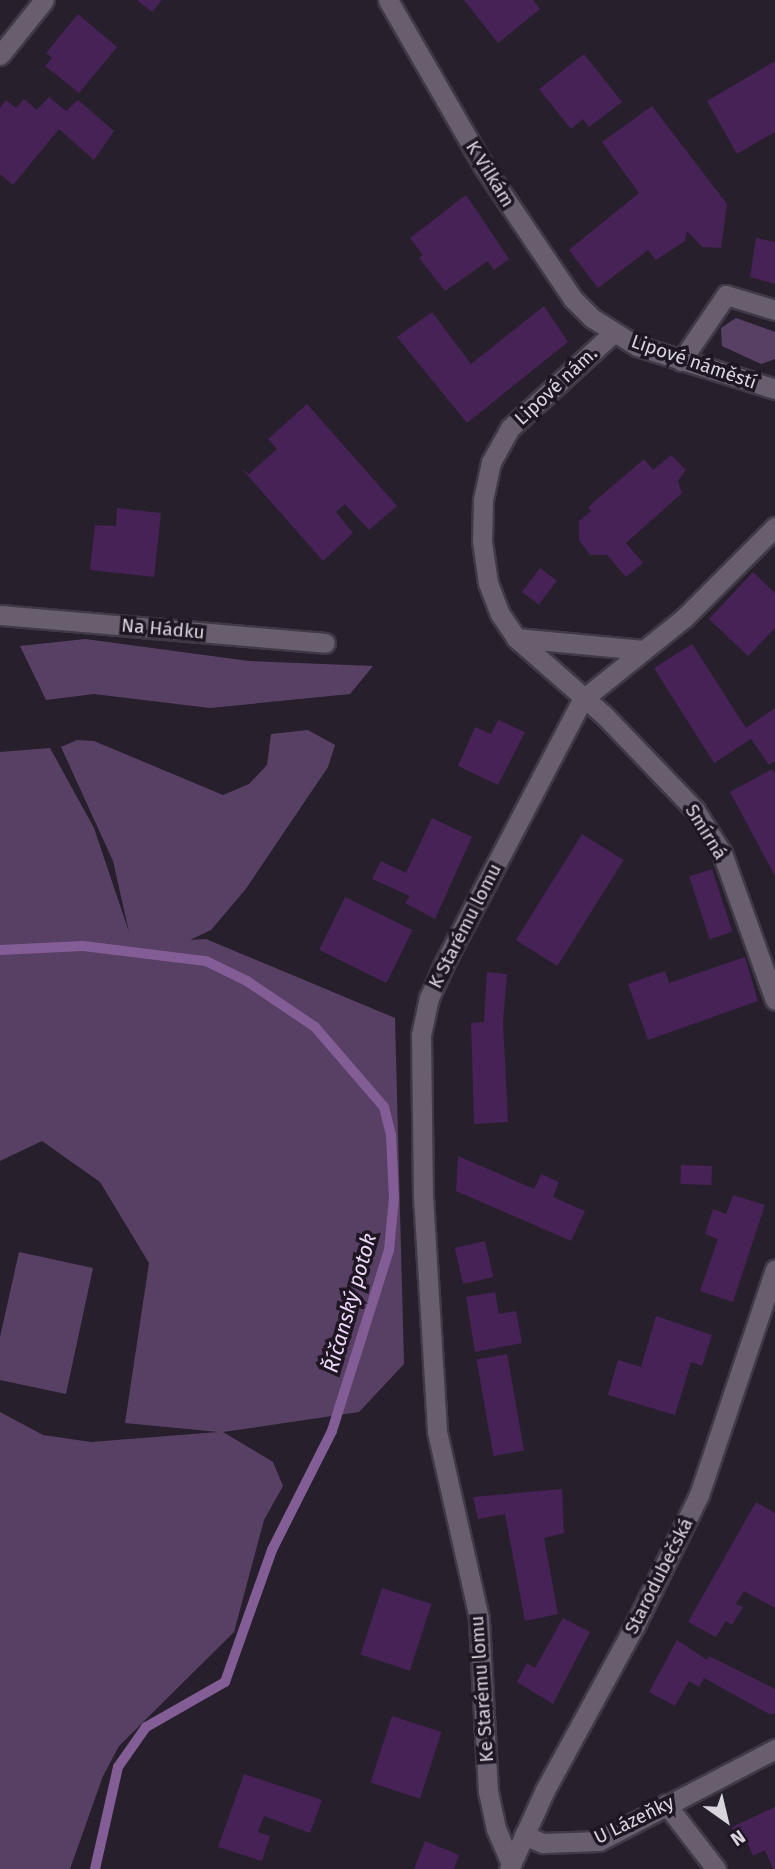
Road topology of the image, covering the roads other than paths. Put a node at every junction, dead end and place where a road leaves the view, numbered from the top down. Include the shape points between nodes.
1 (44, 0) edge
2 (388, 0) edge
3 (0, 55) edge
4 (775, 310) edge
5 (613, 333) junction
6 (681, 360) junction
7 (775, 389) edge
8 (775, 527) edge
9 (0, 615) edge
10 (516, 638) junction
11 (325, 643) dead end
12 (643, 650) junction
13 (582, 700) junction
14 (775, 1000) edge
15 (775, 1269) edge
16 (437, 1431) joint
17 (775, 1749) edge
18 (666, 1804) junction
19 (524, 1835) junction
20 (510, 1866) edge
21 (716, 1869) edge

1 - 3 street
2 - 5 street, K Vilkám via 484,167 559,281 592,318
4 - 6 street via 726,295
5 - 6 street, Lipové náměstí
5 - 10 street, Lipové nám. via 510,428 491,462 482,501 482,541 488,583 499,614
6 - 7 street, Lipové náměstí
8 - 12 street, K Starému lomu via 684,618
9 - 11 street, Na Hádku
10 - 12 street
10 - 13 street, Lipové nám.
12 - 13 street, K Starému lomu
13 - 14 street, Smírná via 604,715 695,810 722,853
13 - 16 street, K Starému lomu via 444,964 429,998 421,1035 422,1198
15 - 19 street, Starodubečská via 699,1495
16 - 20 street, Ke Starému lomu via 479,1618 488,1792
17 - 18 street, U Lázeňky
18 - 19 street, U Lázeňky via 599,1841 543,1843
18 - 21 street
19 - 20 street, Starodubečská

